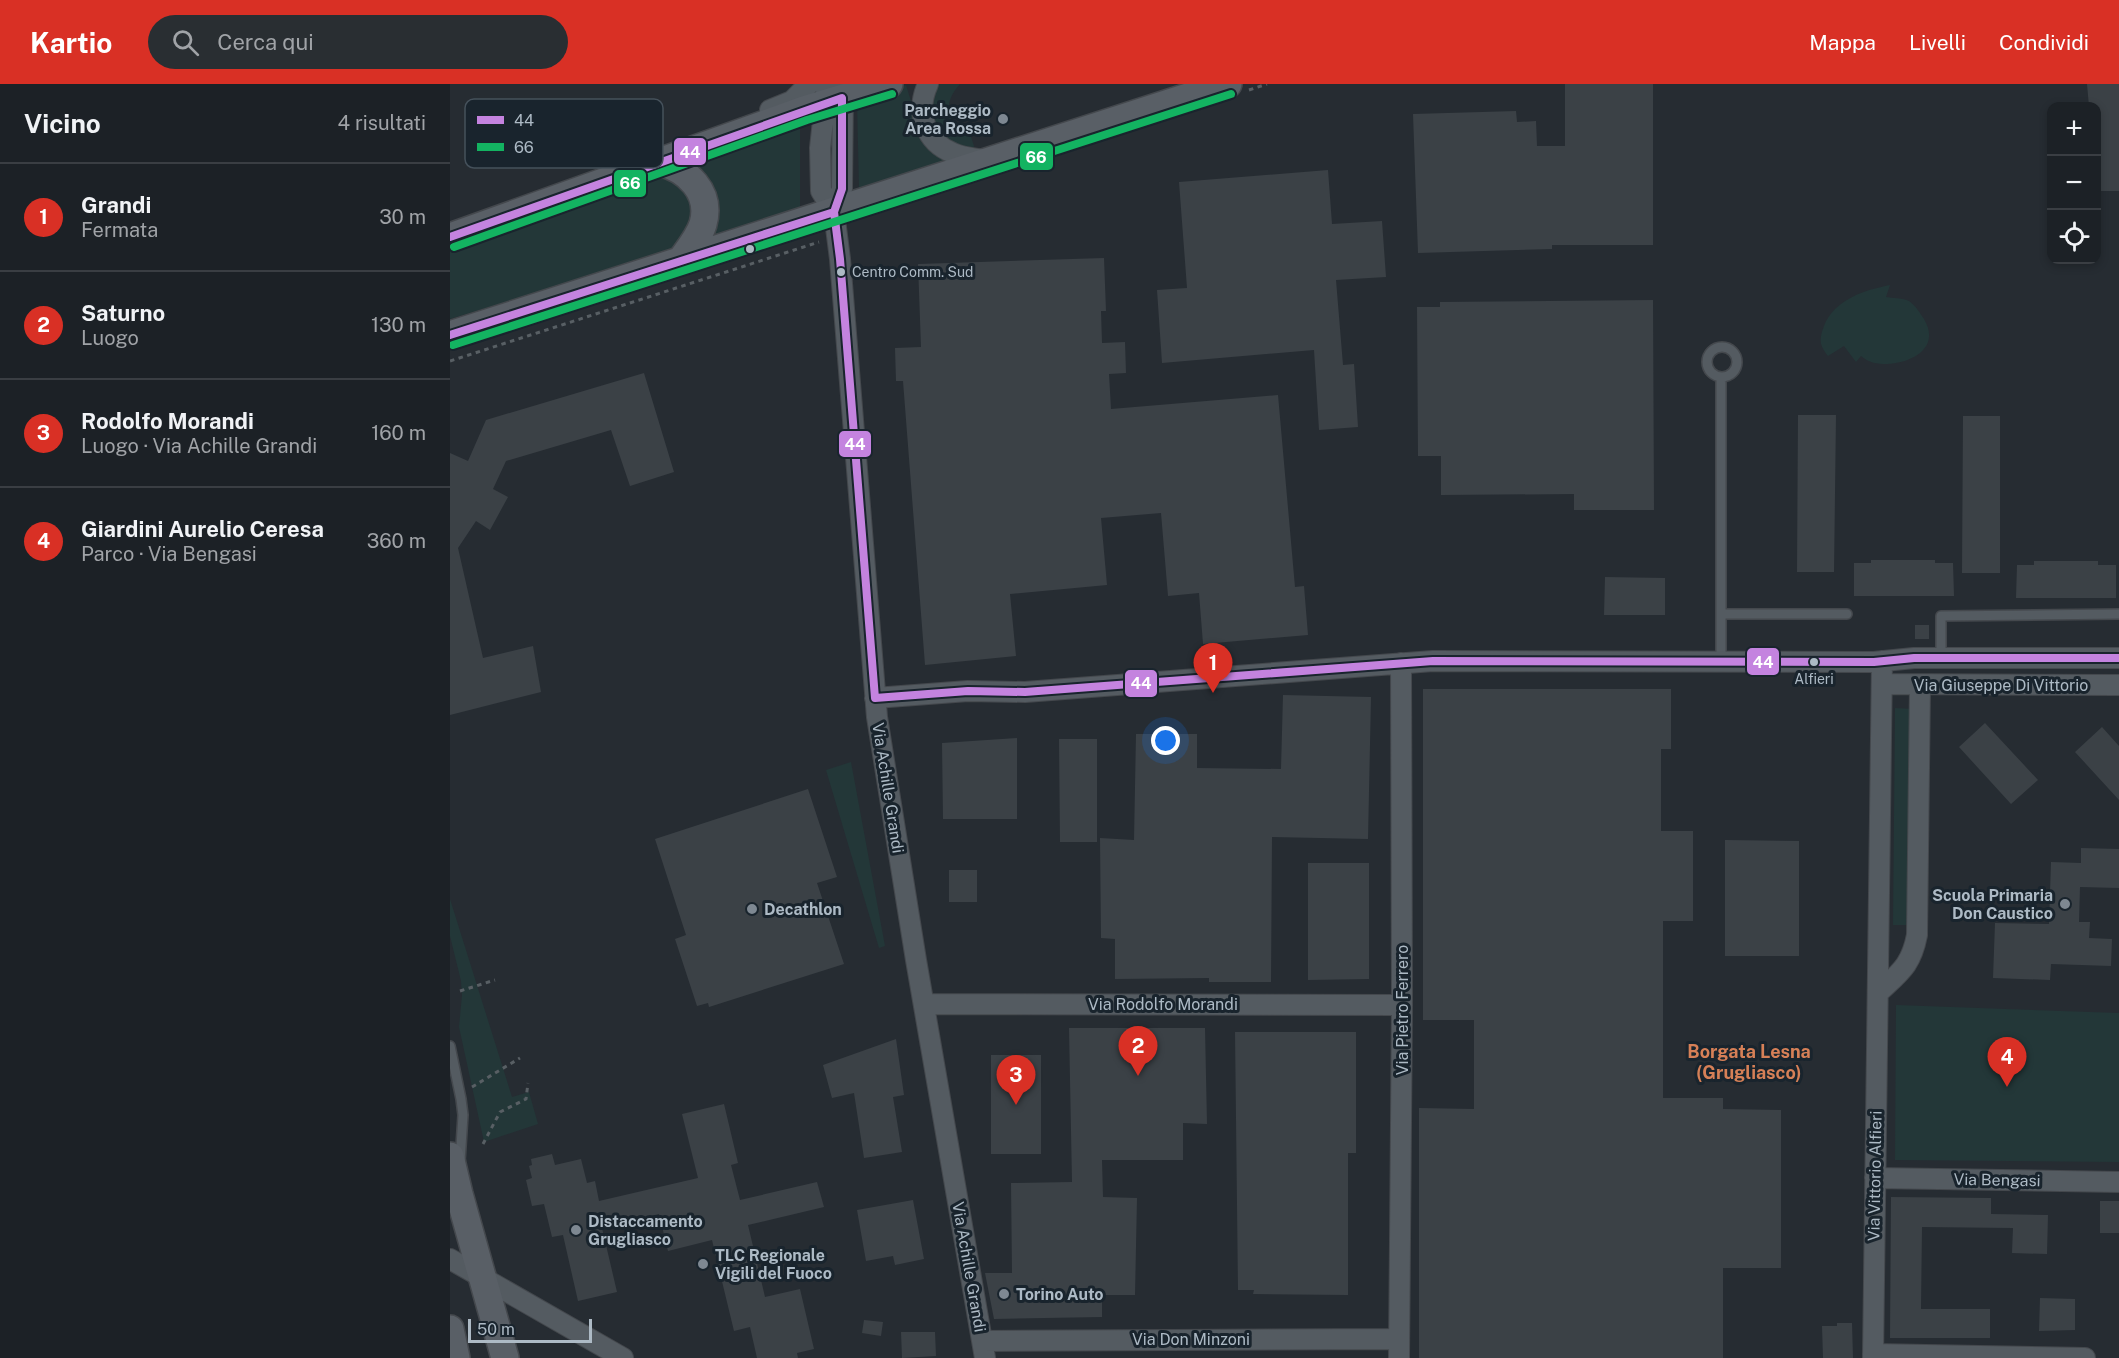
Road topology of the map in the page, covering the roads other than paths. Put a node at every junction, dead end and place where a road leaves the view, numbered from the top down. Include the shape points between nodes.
1 (889, 84) edge
2 (928, 84) edge
3 (1236, 88) edge
4 (829, 91) edge
5 (990, 160) junction
6 (663, 161) edge
7 (663, 163) edge
8 (642, 168) edge
9 (836, 224) junction
10 (450, 237) edge
11 (681, 260) junction
12 (452, 333) edge
13 (1721, 377) dead end
14 (1720, 614) junction
15 (1847, 614) dead end
16 (2119, 614) edge
17 (1941, 658) junction
18 (2119, 658) edge
19 (1721, 661) junction
20 (1882, 661) junction
21 (1401, 663) junction
22 (2069, 671) junction
23 (1882, 684) junction
24 (1920, 685) junction
25 (2119, 685) edge
26 (875, 698) junction
27 (1878, 993) junction
28 (924, 1004) junction
29 (1402, 1005) junction
30 (450, 1046) edge
31 (450, 1156) edge
32 (1875, 1178) junction
33 (2119, 1182) edge
34 (459, 1194) junction
35 (450, 1258) edge
36 (483, 1276) junction
37 (450, 1329) edge
38 (983, 1349) edge
39 (1399, 1349) edge
40 (1873, 1356) edge
41 (456, 1358) edge
42 (505, 1358) edge
43 (623, 1358) edge
44 (2085, 1358) edge

1 - 4 street
2 - 5 street via 922,119 936,144 961,156
3 - 5 street
4 - 6 street via 726,138
4 - 9 street via 842,189
5 - 9 street
7 - 11 street via 690,177 704,204 702,226
8 - 10 street
9 - 11 street
9 - 26 street, Via Achille Grandi
11 - 12 street
13 - 14 lane
14 - 15 lane
14 - 19 lane
16 - 17 lane via 1941,616
17 - 20 street, Via Giuseppe Di Vittorio
17 - 22 street, Via Giuseppe Di Vittorio
18 - 22 street, Via Giuseppe Di Vittorio
19 - 20 street, Via Giuseppe Di Vittorio
19 - 21 street, Via Giuseppe Di Vittorio
20 - 23 street, Via Vittorio Alfieri
21 - 26 street, Via Giuseppe Di Vittorio via 1025,692 968,691
21 - 29 street, Via Pietro Ferrero
22 - 24 street, Via Giuseppe Di Vittorio
22 - 25 street, Via Giuseppe Di Vittorio
23 - 24 street, Via Giuseppe Di Vittorio
23 - 27 street, Via Vittorio Alfieri
24 - 27 street via 1917,935 1907,965
26 - 28 street, Via Achille Grandi
27 - 32 street, Via Vittorio Alfieri
28 - 29 street, Via Rodolfo Morandi
28 - 38 street, Via Achille Grandi
29 - 39 street, Via Pietro Ferrero
30 - 34 lane via 463,1115
31 - 34 street
32 - 33 street, Via Bengasi
32 - 40 street, Via Vittorio Alfieri
34 - 36 street
35 - 36 street
36 - 42 street
36 - 43 street
37 - 41 street
38 - 39 street, Via Don Minzoni
40 - 44 street

